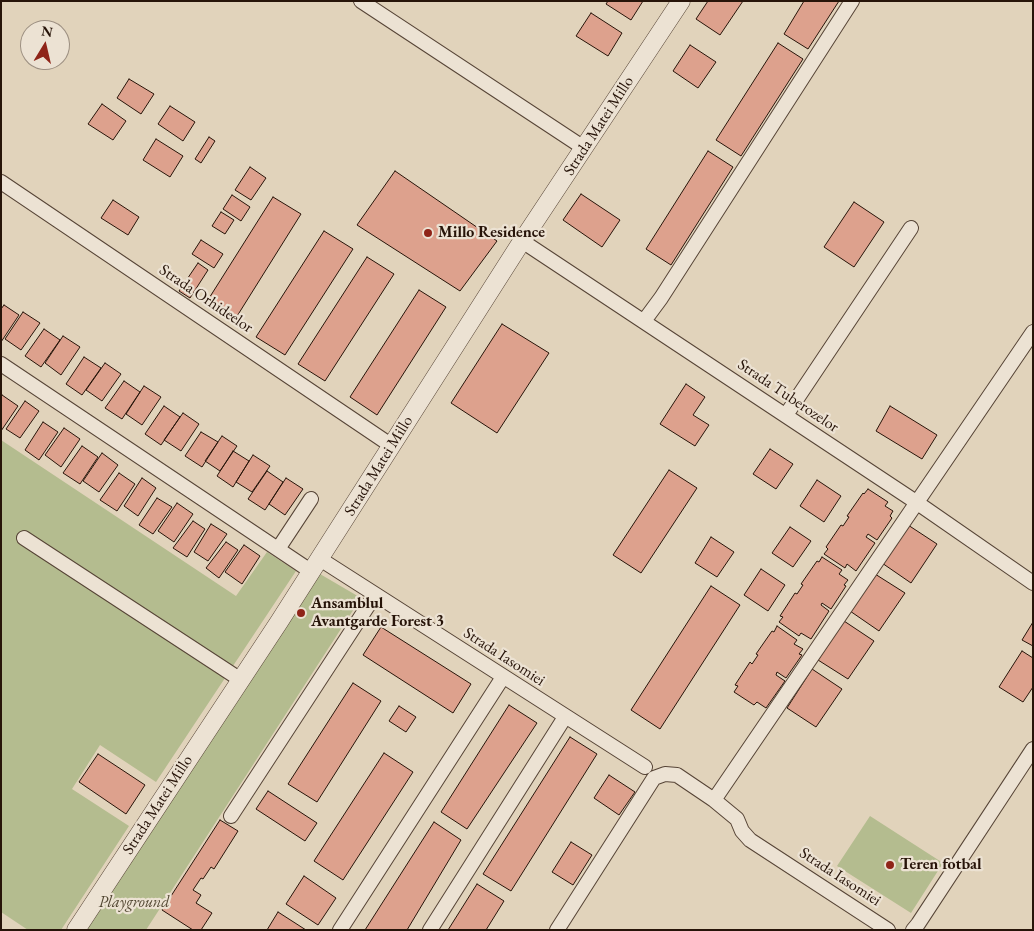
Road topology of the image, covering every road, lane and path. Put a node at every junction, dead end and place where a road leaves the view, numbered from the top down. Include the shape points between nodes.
1 (361, 1) edge
2 (681, 1) edge
3 (852, 1) edge
4 (584, 148) junction
5 (1, 182) edge
6 (912, 228) dead end
7 (522, 242) junction
8 (644, 321) junction
9 (1033, 332) edge
10 (1, 364) edge
11 (786, 415) junction
12 (392, 446) junction
13 (311, 499) dead end
14 (916, 502) junction
15 (24, 538) dead end
16 (278, 549) junction
17 (316, 566) junction
18 (1033, 583) edge
19 (375, 595) junction
20 (503, 677) junction
21 (241, 680) junction
22 (565, 717) junction
23 (1033, 749) edge
24 (649, 773) junction
25 (714, 800) junction
26 (231, 816) dead end
27 (76, 930) edge
28 (340, 930) edge
29 (430, 930) edge
30 (557, 930) edge
31 (888, 930) edge
32 (913, 930) edge

1 - 4 street
2 - 4 street, Strada Matei Millo
3 - 8 street
4 - 7 street, Strada Matei Millo
5 - 12 street, Strada Orhideelor
6 - 11 street
7 - 8 street, Strada Tuberozelor
7 - 12 street, Strada Matei Millo
8 - 11 street, Strada Tuberozelor
9 - 14 street
10 - 16 street, Strada Iasomiei
11 - 14 street, Strada Tuberozelor
12 - 17 street, Strada Matei Millo
13 - 16 street
14 - 18 street, Strada Tuberozelor
14 - 25 street
15 - 21 street
16 - 17 street, Strada Iasomiei
17 - 19 street, Strada Iasomiei
17 - 21 street, Strada Matei Millo
19 - 20 street, Strada Iasomiei
19 - 26 street
20 - 22 street, Strada Iasomiei
20 - 28 street
21 - 27 street, Strada Matei Millo
22 - 24 street, Strada Iasomiei
22 - 29 street
23 - 32 street
24 - 25 street, Strada Iasomiei via 677,775
24 - 30 street
25 - 31 street, Strada Iasomiei via 737,819 750,840

